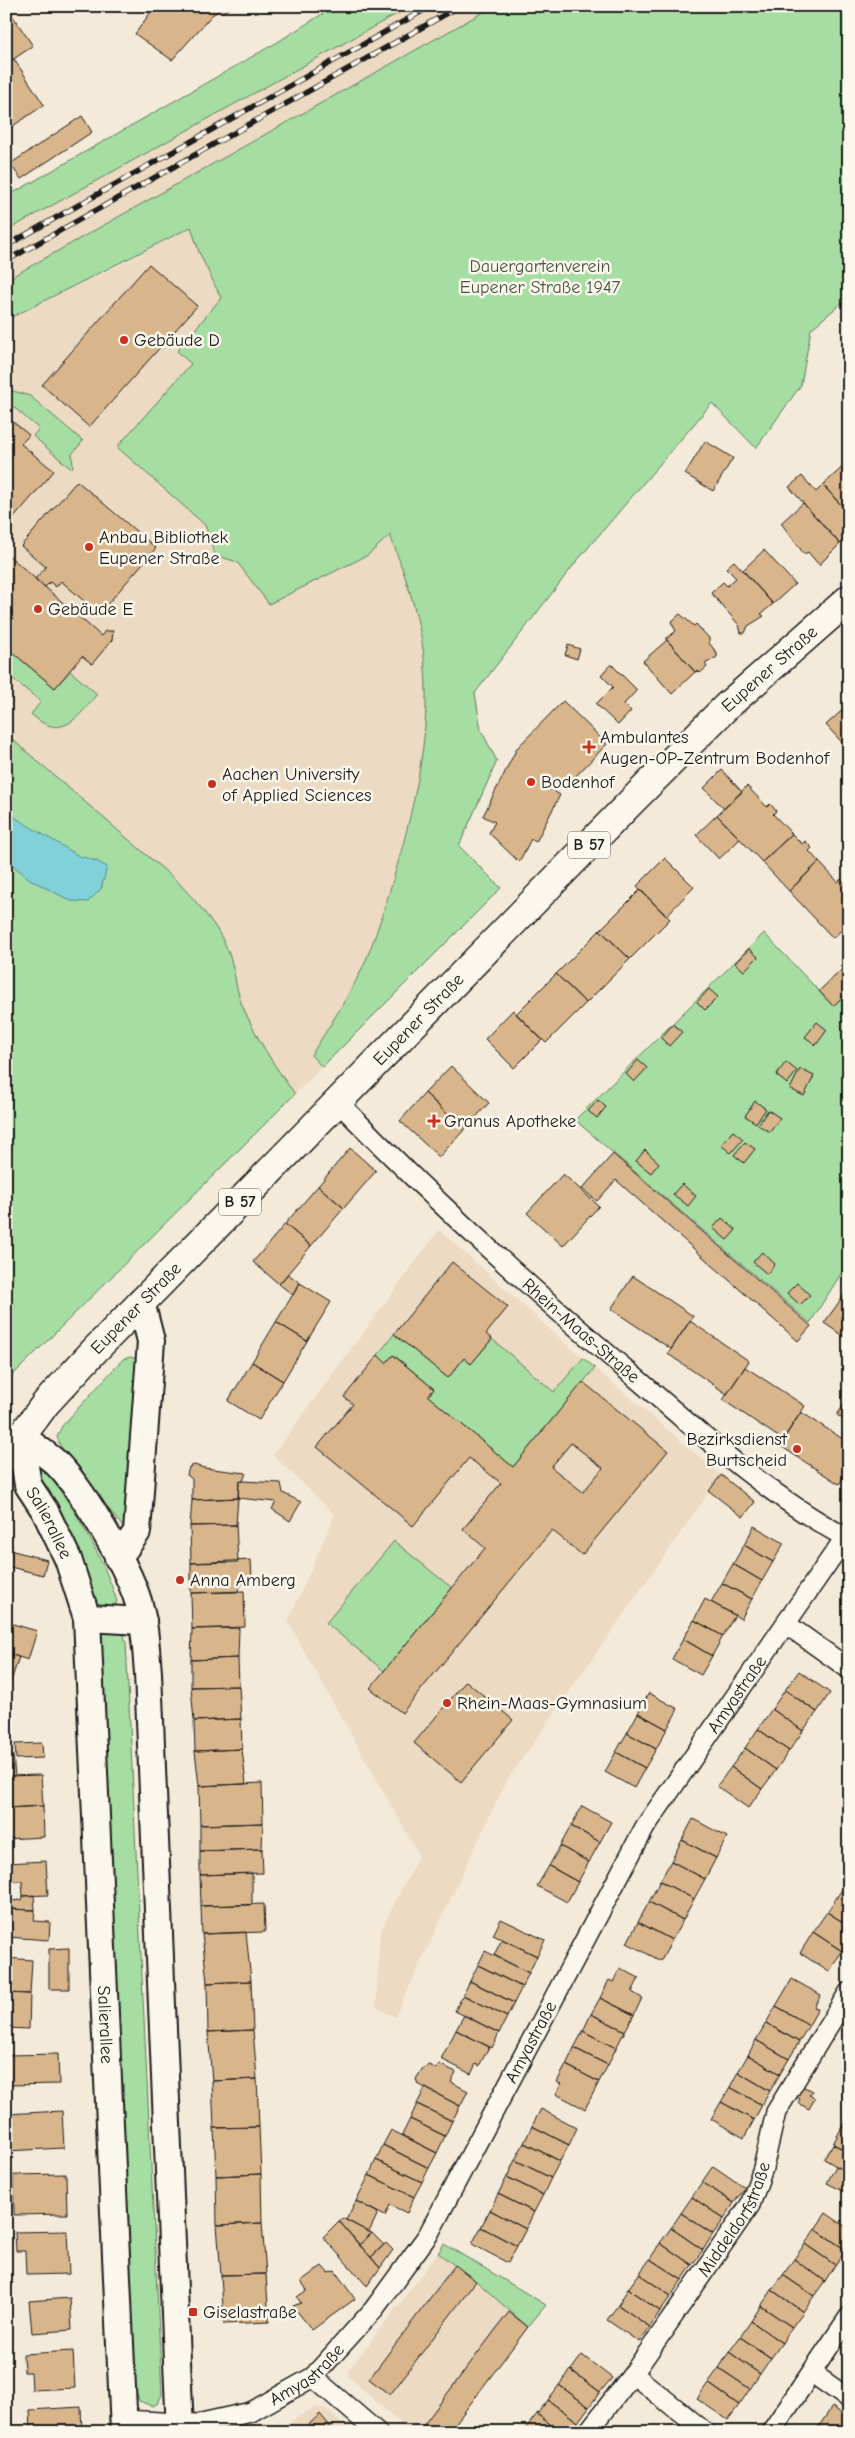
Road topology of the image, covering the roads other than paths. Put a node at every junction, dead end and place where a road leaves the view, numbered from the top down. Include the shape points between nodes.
1 (849, 599) edge
2 (337, 1101) junction
3 (141, 1302) junction
4 (11, 1439) edge
5 (847, 1535) edge
6 (118, 1558) junction
7 (87, 1618) junction
8 (143, 1621) junction
9 (786, 1624) junction
10 (849, 1669) edge
11 (849, 1992) edge
12 (849, 2317) edge
13 (812, 2373) junction
14 (633, 2374) junction
15 (313, 2378) junction
16 (849, 2399) edge
17 (124, 2426) edge
18 (180, 2427) edge
19 (377, 2432) edge
20 (588, 2432) edge
21 (705, 2432) edge
22 (771, 2432) edge

1 - 2 main road, Eupener Straße / B 57 via 727,706
2 - 3 main road, Eupener Straße / B 57
2 - 5 street, Rhein-Maas-Straße via 567,1321 698,1432 810,1518
3 - 4 main road, Eupener Straße / B 57
3 - 6 street via 152,1341 137,1532
4 - 6 street, Salierallee via 61,1468 87,1504
4 - 7 street, Salierallee via 28,1485 45,1511 68,1559
5 - 9 street, Amyastraße
6 - 8 street, Salierallee via 138,1600
7 - 8 street
7 - 17 street, Salierallee
8 - 18 street, Salierallee via 149,1683
9 - 10 street
9 - 15 street, Amyastraße via 645,1827 428,2235 374,2309
11 - 14 street, Middeldorfstraße via 776,2112 763,2168 750,2205
12 - 13 street
13 - 16 street
13 - 22 street
14 - 20 street, Middeldorfstraße
14 - 21 street
15 - 18 street, Amyastraße via 251,2412
15 - 19 street
17 - 18 street, Amyastraße

